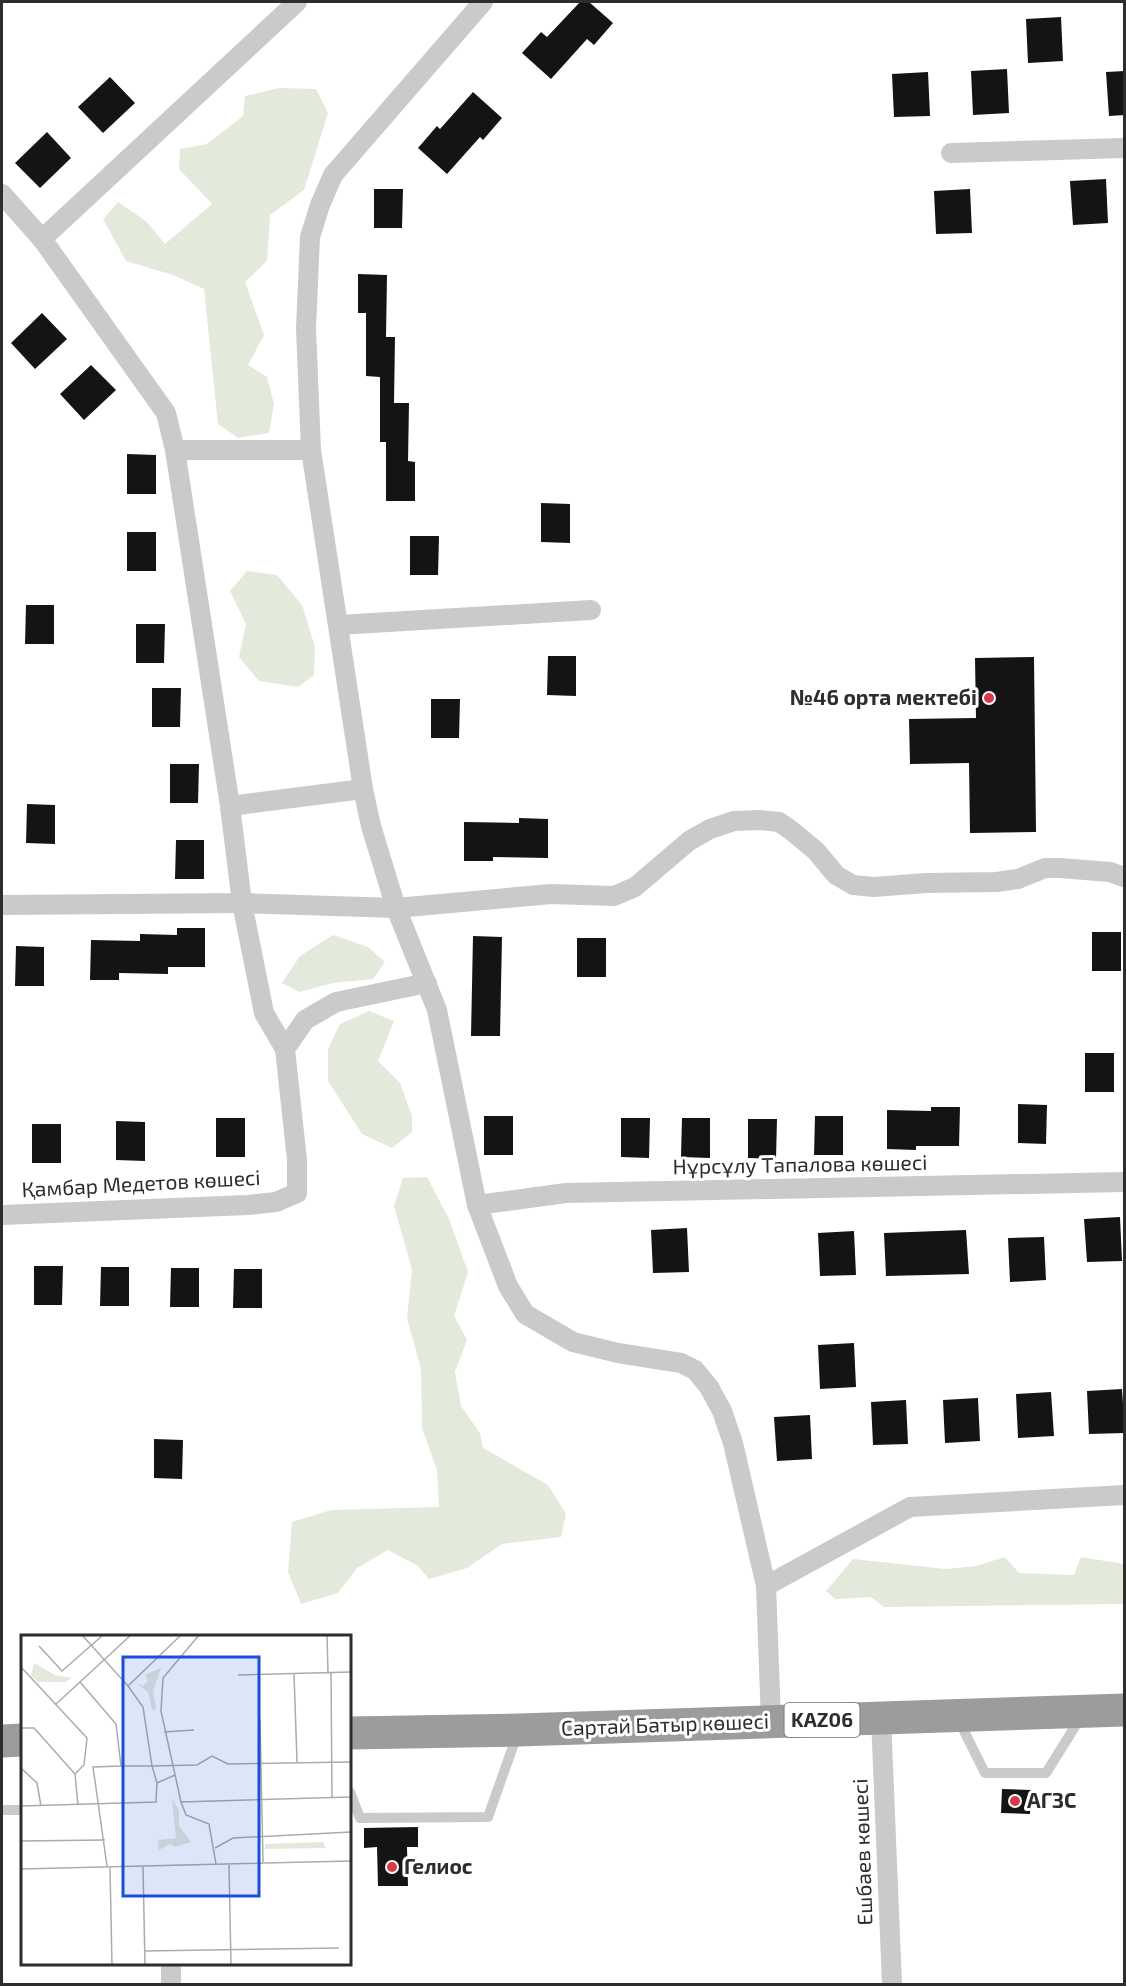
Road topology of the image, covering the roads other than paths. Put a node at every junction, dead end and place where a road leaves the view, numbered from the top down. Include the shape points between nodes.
1 (297, 2) edge
2 (483, 2) edge
3 (1125, 148) edge
4 (951, 153) dead end
5 (2, 194) edge
6 (42, 239) junction
7 (175, 450) junction
8 (311, 450) junction
9 (591, 610) dead end
10 (338, 626) junction
11 (363, 789) junction
12 (230, 806) junction
13 (1125, 877) edge
14 (242, 903) junction
15 (2, 905) edge
16 (396, 908) junction
17 (427, 983) junction
18 (285, 1049) junction
19 (1125, 1182) edge
20 (477, 1205) junction
21 (2, 1215) edge
22 (1125, 1495) edge
23 (766, 1586) junction
24 (1125, 1710) edge
25 (1084, 1711) junction
26 (957, 1715) junction
27 (881, 1718) junction
28 (771, 1721) junction
29 (519, 1730) junction
30 (351, 1733) edge
31 (21, 1740) edge
32 (2, 1741) edge
33 (351, 1795) edge
34 (2, 1810) edge
35 (21, 1810) edge
36 (171, 1965) edge
37 (171, 1984) edge
38 (892, 1984) edge

1 - 6 street
2 - 8 street via 333,175 320,205 310,237 306,328
3 - 4 street
5 - 6 street
6 - 7 street via 166,413
7 - 8 street
7 - 12 street
8 - 10 street
9 - 10 street
10 - 11 street
11 - 12 street
11 - 16 street
12 - 14 street
13 - 16 street via 1110,872 1045,868 1018,879 996,882 853,885 836,875 816,851 779,822 734,821 689,841 635,887 614,896 551,894
14 - 15 street
14 - 16 street
14 - 18 street via 264,1013
16 - 17 street
17 - 18 street via 336,1002 305,1020
17 - 20 street via 437,1010
18 - 21 street, Қамбар Медетов көшесі via 297,1193 276,1202 248,1205
19 - 20 street, Нұрсұлу Тапалова көшесі via 566,1193
20 - 23 street via 508,1286 525,1314 573,1342 681,1363 701,1377 722,1411 733,1443
22 - 23 street via 910,1507
23 - 28 street
24 - 25 highway, Сартай Батыр көшесі / KАZ06
25 - 26 highway, Сартай Батыр көшесі / KАZ06
25 - 26 lane via 1046,1773 985,1773
26 - 27 highway, Сартай Батыр көшесі / KАZ06
27 - 28 highway, Сартай Батыр көшесі / KАZ06
27 - 38 street, Ешбаев көшесі
28 - 29 highway, Сартай Батыр көшесі / KАZ06
29 - 30 highway, Сартай Батыр көшесі / KАZ06
29 - 33 lane via 488,1818 360,1818
31 - 32 highway
34 - 35 lane
36 - 37 street

